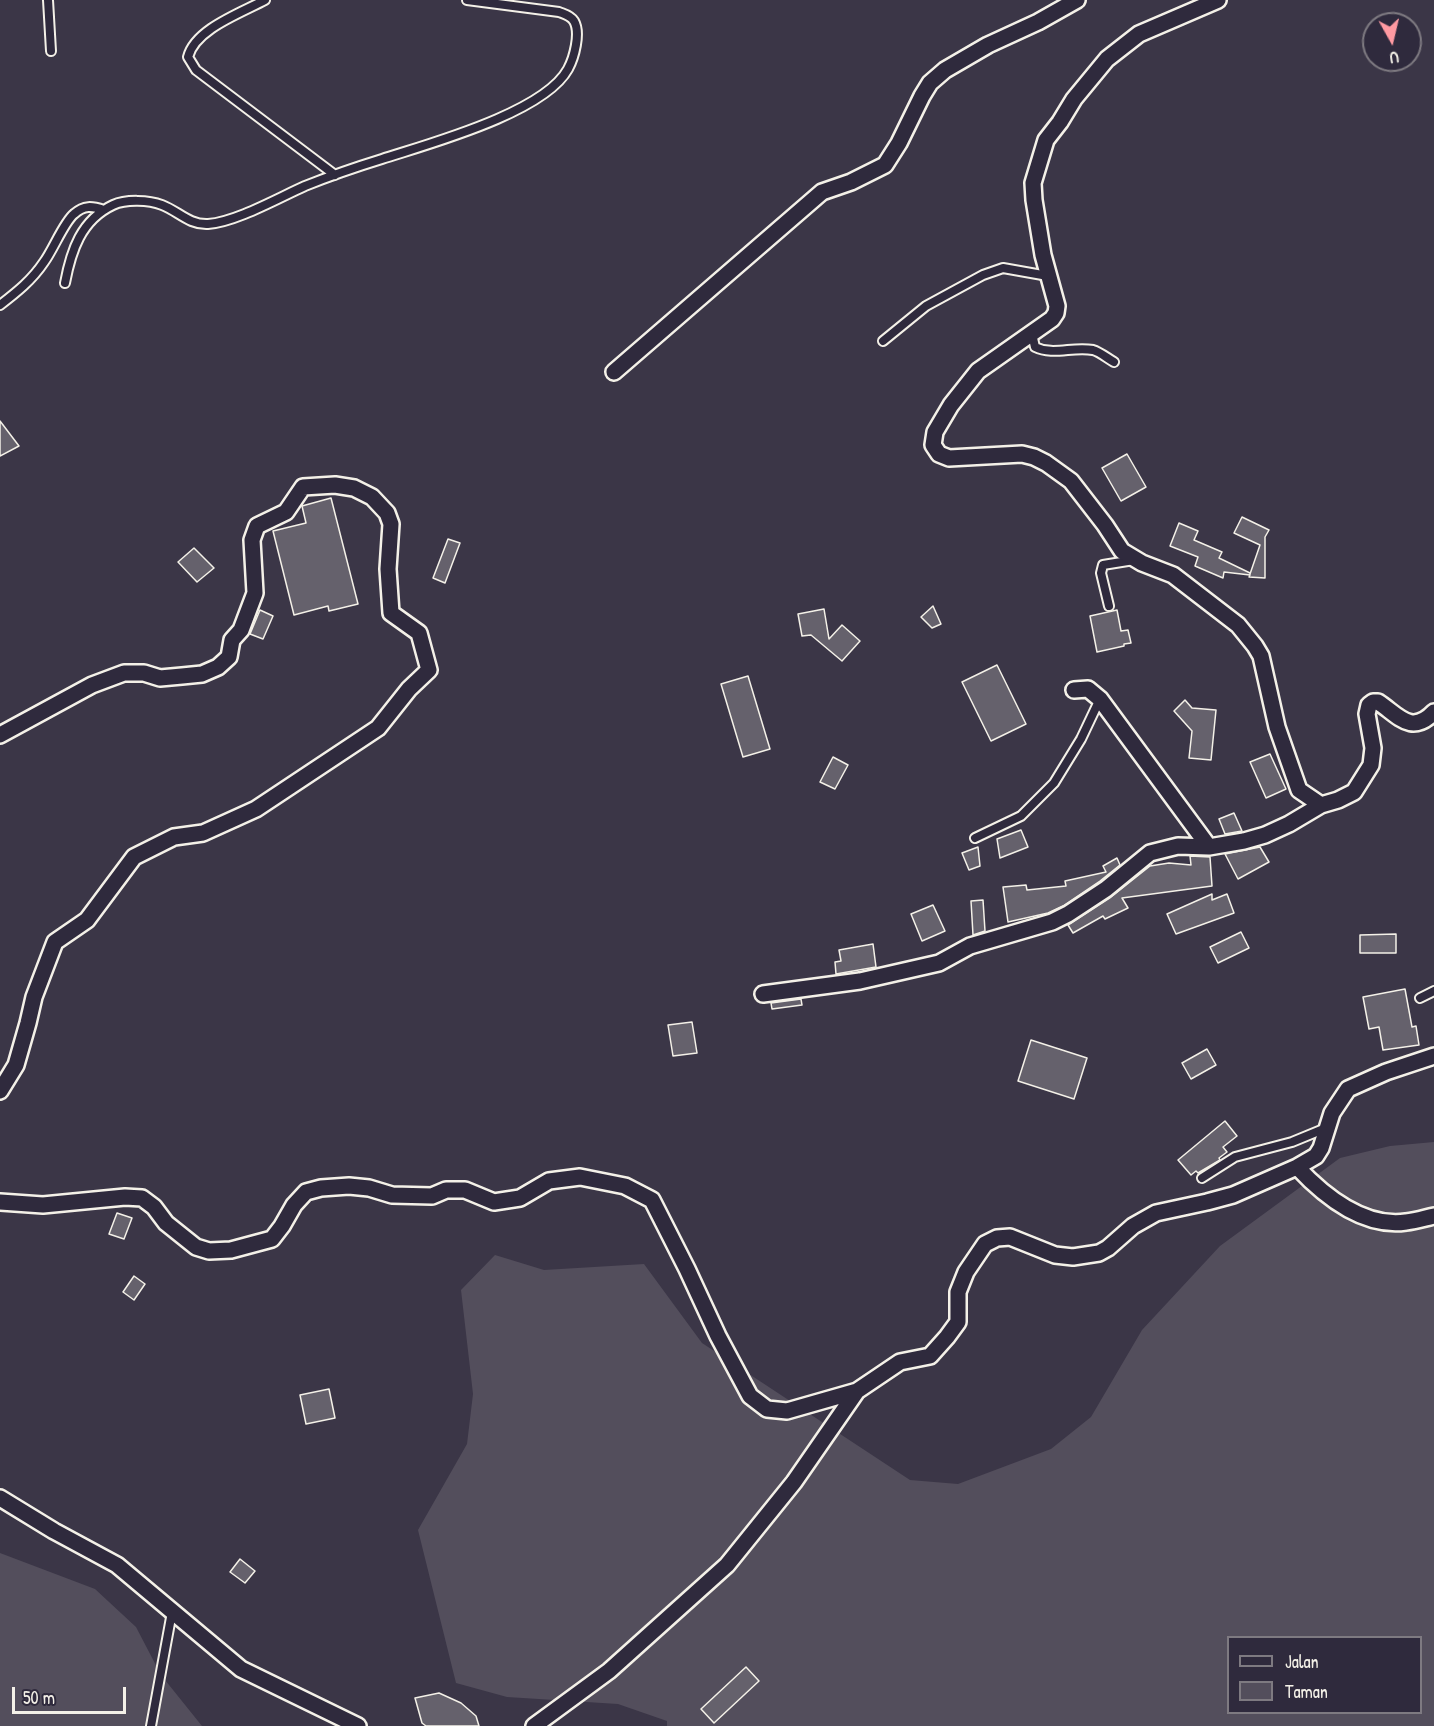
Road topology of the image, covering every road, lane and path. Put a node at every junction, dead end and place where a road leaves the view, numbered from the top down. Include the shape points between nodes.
1 (48, 0) edge
2 (265, 0) edge
3 (466, 0) edge
4 (1077, 0) edge
5 (1218, 0) edge
6 (51, 51) dead end
7 (335, 175) junction
8 (104, 210) junction
9 (1048, 276) junction
10 (65, 283) dead end
11 (0, 304) edge
12 (1032, 333) junction
13 (883, 341) dead end
14 (1114, 362) dead end
15 (614, 372) dead end
16 (1135, 560) junction
17 (1108, 606) dead end
18 (1074, 690) dead end
19 (1100, 699) junction
20 (1434, 712) edge
21 (0, 735) edge
22 (1321, 806) junction
23 (975, 838) dead end
24 (1209, 847) junction
25 (1434, 991) edge
26 (763, 994) dead end
27 (1420, 998) dead end
28 (1434, 1056) edge
29 (0, 1091) edge
30 (1327, 1128) junction
31 (1297, 1167) junction
32 (1202, 1178) dead end
33 (0, 1202) edge
34 (1434, 1216) edge
35 (857, 1391) junction
36 (0, 1498) edge
37 (172, 1610) junction
38 (151, 1726) edge
39 (358, 1726) edge
40 (534, 1726) edge

1 - 6 lane
2 - 7 lane via 201,35 188,57 196,70
3 - 7 lane via 569,15 576,28 574,56 568,70 527,104 486,124
4 - 15 street via 945,70 930,83 885,165 822,192
5 - 9 street via 1139,33 1107,59 1046,140 1033,183
7 - 8 lane via 210,224 198,224 163,205 146,202 115,204
8 - 10 lane via 75,243
8 - 11 lane via 86,207 72,215 44,263 22,289
9 - 12 street via 1056,313
9 - 13 lane via 1003,268 983,275 926,306
12 - 14 lane via 1035,347 1042,351 1085,349
12 - 16 street via 978,371 934,432 933,445 939,454 950,458 1022,454 1046,463 1071,481 1122,551
16 - 17 lane via 1103,565
16 - 22 street via 1173,575 1238,625 1255,646 1299,790
18 - 19 street via 1088,689
19 - 23 lane via 1081,740 1054,783 1022,816
19 - 24 street
20 - 22 street via 1418,723 1405,722 1378,702 1369,705 1371,765 1354,792
21 - 29 street via 92,685 124,673 160,678 202,674 218,667 229,657 232,640 241,630 255,593 252,540 257,526 286,512 303,487 354,488 372,497 387,513 391,524 391,613 419,633 429,670 378,728 256,809 203,833 174,837 134,857 87,920 54,942 16,1065
22 - 24 street via 1265,835
24 - 26 street via 1178,846 1150,853 1106,890 1068,914 970,946 939,963 860,981
25 - 27 lane
28 - 30 street via 1348,1089
30 - 31 street via 1316,1156
30 - 32 lane via 1235,1157
31 - 34 street via 1317,1189 1356,1213 1405,1222
31 - 35 street via 1233,1195 1156,1213 1099,1253 1055,1255 1010,1237 985,1244 966,1272 958,1292 958,1322 947,1337 930,1356 900,1362
33 - 35 street via 43,1205 142,1198 196,1247 209,1251 231,1250 272,1239 306,1192 321,1188 349,1186 392,1195 432,1196 446,1190 465,1190 494,1202 520,1198 549,1181 580,1177 625,1186 651,1200 750,1396 766,1409 787,1411
35 - 40 street via 794,1482 727,1565 609,1671
36 - 37 street via 117,1565
37 - 38 lane
37 - 39 street via 241,1670

